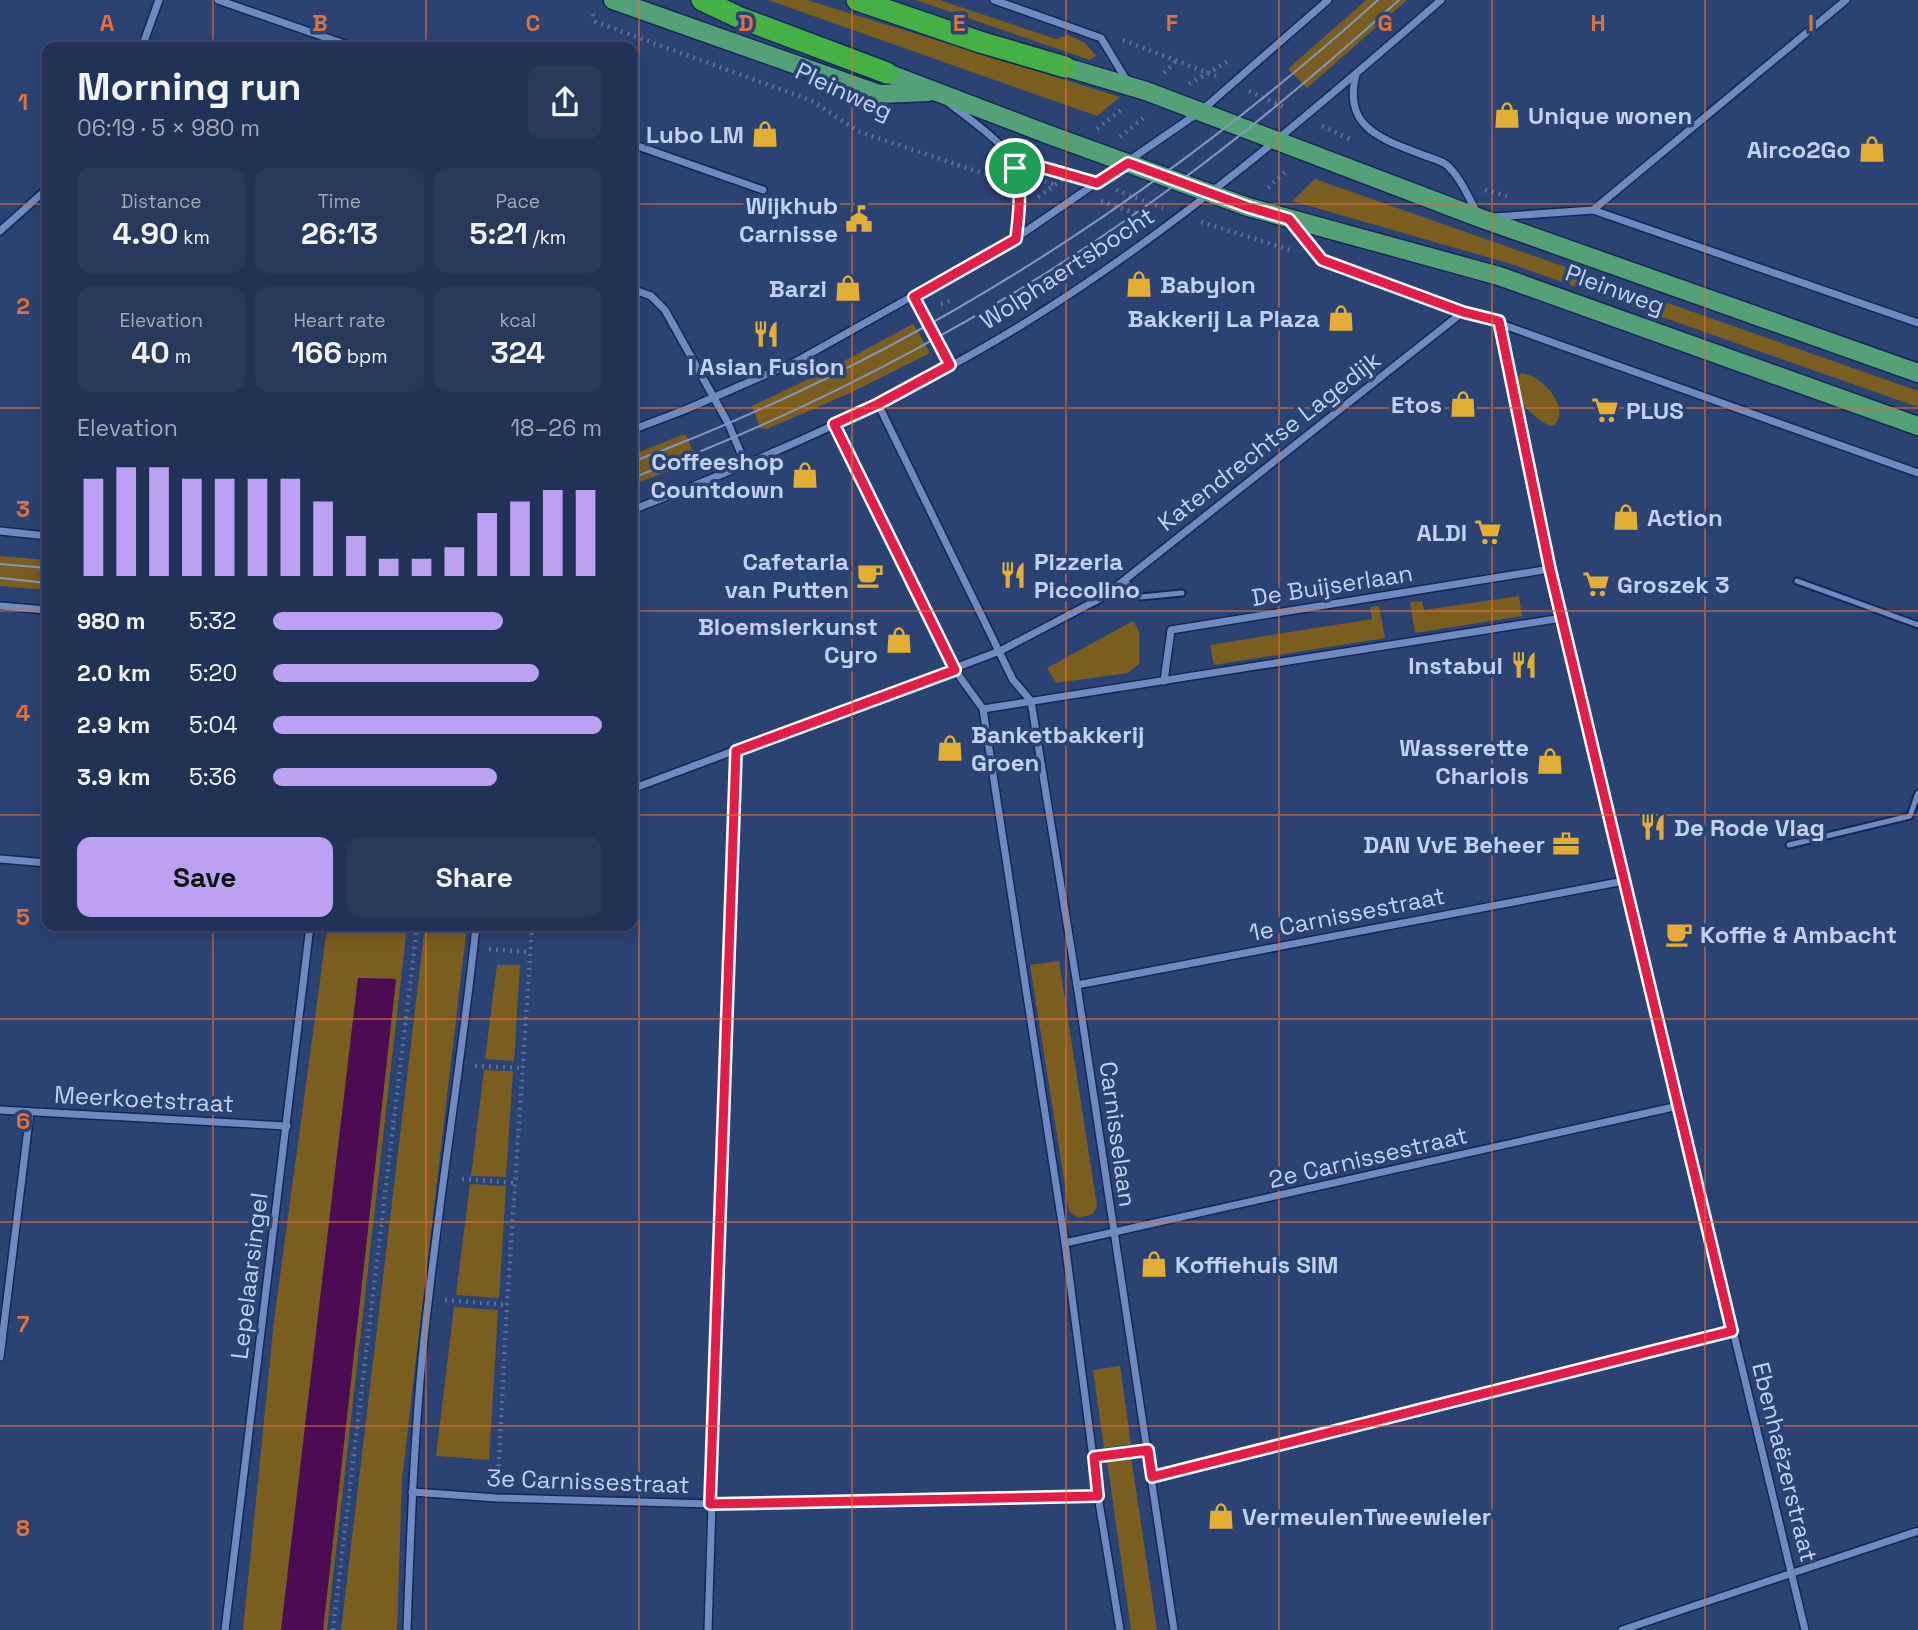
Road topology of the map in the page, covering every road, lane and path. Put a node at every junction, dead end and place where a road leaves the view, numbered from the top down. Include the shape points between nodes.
1 (159, 0) edge
2 (218, 0) edge
3 (613, 0) edge
4 (702, 0) edge
5 (857, 0) edge
6 (994, 0) edge
7 (1328, 0) edge
8 (1441, 0) edge
9 (1846, 0) edge
10 (592, 11) dead end
11 (144, 42) edge
12 (339, 42) edge
13 (1177, 60) dead end
14 (1065, 67) joint
15 (887, 72) joint
16 (1356, 75) junction
17 (1137, 88) junction
18 (936, 92) junction
19 (1200, 111) junction
20 (1276, 141) junction
21 (1076, 145) junction
22 (637, 146) edge
23 (1128, 163) junction
24 (1015, 168) junction
25 (1050, 169) junction
26 (1038, 179) dead end
27 (1097, 183) junction
28 (763, 190) dead end
29 (42, 193) edge
30 (1212, 194) junction
31 (1593, 210) junction
32 (1182, 215) junction
33 (1480, 218) junction
34 (1289, 219) junction
35 (0, 231) edge
36 (1016, 239) junction
37 (1322, 260) junction
38 (637, 291) edge
39 (914, 297) junction
40 (1463, 312) junction
41 (1499, 321) junction
42 (1918, 323) edge
43 (950, 365) junction
44 (1918, 373) edge
45 (714, 398) junction
46 (878, 404) junction
47 (834, 424) junction
48 (1918, 426) edge
49 (637, 428) edge
50 (745, 463) junction
51 (1918, 473) edge
52 (637, 508) edge
53 (0, 531) edge
54 (42, 535) edge
55 (1550, 569) junction
56 (1124, 580) junction
57 (1797, 581) dead end
58 (1182, 593) dead end
59 (0, 606) edge
60 (42, 610) edge
61 (1562, 618) junction
62 (1918, 625) edge
63 (1000, 652) junction
64 (955, 670) junction
65 (1164, 681) junction
66 (1031, 701) junction
67 (983, 709) junction
68 (736, 751) junction
69 (637, 787) edge
70 (1918, 793) edge
71 (1790, 845) dead end
72 (0, 859) edge
73 (42, 863) edge
74 (1624, 881) junction
75 (309, 931) edge
76 (416, 931) edge
77 (476, 931) edge
78 (532, 931) edge
79 (474, 948) junction
80 (530, 952) junction
81 (1077, 985) junction
82 (460, 1065) junction
83 (523, 1068) junction
84 (1678, 1106) junction
85 (0, 1110) edge
86 (30, 1112) junction
87 (287, 1126) junction
88 (443, 1178) junction
89 (516, 1183) junction
90 (1113, 1234) junction
91 (1065, 1243) junction
92 (428, 1298) junction
93 (507, 1305) junction
94 (1732, 1331) junction
95 (0, 1357) edge
96 (1148, 1450) junction
97 (1094, 1457) junction
98 (1152, 1477) junction
99 (412, 1492) junction
100 (1098, 1496) junction
101 (497, 1498) junction
102 (710, 1504) junction
103 (1918, 1531) edge
104 (1792, 1572) junction
105 (225, 1630) edge
106 (333, 1630) edge
107 (407, 1630) edge
108 (708, 1630) edge
109 (1120, 1630) edge
110 (1174, 1630) edge
111 (1622, 1630) edge
112 (1805, 1630) edge

1 - 11 street
2 - 12 street
3 - 18 main road, Pleinweg via 879,94
4 - 15 highway, Pleinweg
5 - 14 highway, Pleinweg
6 - 17 street via 1101,38
7 - 19 street
8 - 16 street, Wolphaertsbocht
9 - 31 street
10 - 24 path, Pleinweg via 596,22 810,100 860,132 985,174
13 - 17 path
14 - 17 main road, Pleinweg
15 - 18 main road, Pleinweg
16 - 20 street, Wolphaertsbocht
16 - 33 street via 1352,101 1364,125 1383,140 1447,165
17 - 19 main road, Pleinweg
17 - 21 path
18 - 21 main road, Pleinweg
18 - 24 street, Pleinweg via 1001,146
19 - 20 main road, Pleinweg
19 - 23 street
20 - 30 street, Wolphaertsbocht
20 - 33 main road, Pleinweg
21 - 23 main road, Pleinweg
21 - 25 path
22 - 28 street
23 - 27 street
23 - 30 main road, Pleinweg
24 - 25 path, Pleinweg via 1034,165
24 - 36 street, Pleinweg via 1020,211
25 - 26 path
25 - 27 path, Pleinweg
27 - 32 path, Pleinweg
27 - 36 street
29 - 35 street
30 - 32 street, Wolphaertsbocht
30 - 34 main road, Pleinweg
31 - 33 street, Pleinweg
31 - 42 street, Pleinweg
32 - 37 path, Pleinweg
32 - 43 street, Wolphaertsbocht via 1084,285
33 - 44 main road, Pleinweg
34 - 37 street
34 - 48 main road, Pleinweg via 1499,276
36 - 39 street
37 - 40 street
38 - 45 street via 651,296 665,310
39 - 43 path
39 - 45 street via 810,355
40 - 41 street
40 - 56 street, Katendrechtse Lagedijk
41 - 51 street
41 - 55 street, Ebenhaëzerstraat
43 - 46 street, Wolphaertsbocht
45 - 49 street
45 - 50 street
46 - 47 street, Wolphaertsbocht
46 - 63 street, Carnisselaan
47 - 50 street, Wolphaertsbocht
47 - 64 street
50 - 52 street, Wolphaertsbocht
53 - 54 street
55 - 61 street, Ebenhaëzerstraat
55 - 65 street, De Buijserlaan via 1171,630
56 - 58 lane via 1141,597
56 - 63 street, Katendrechtse Lagedijk via 1103,597
57 - 62 lane
59 - 60 street
61 - 65 street
61 - 74 street, Ebenhaëzerstraat
63 - 64 street, Katendrechtse Lagedijk
63 - 66 street, Carnisselaan via 1013,680
64 - 67 street
64 - 68 street, Katendrechtse Lagedijk
65 - 66 street
66 - 67 street
66 - 81 street, Carnisselaan
67 - 91 street
68 - 69 street, Katendrechtse Lagedijk
68 - 102 street
70 - 71 lane via 1910,816
72 - 73 street
74 - 81 street, 1e Carnissestraat
74 - 84 street, Ebenhaëzerstraat
75 - 87 street, Lepelaarsingel
76 - 106 path
77 - 79 street
78 - 80 path
79 - 80 path
79 - 82 street
80 - 83 path
81 - 90 street, Carnisselaan
82 - 83 path
82 - 88 street
83 - 89 path
84 - 90 street, 2e Carnissestraat
84 - 94 street, Ebenhaëzerstraat
85 - 86 street, Meerkoetstraat
86 - 87 street, Meerkoetstraat
86 - 95 street
87 - 105 street, Lepelaarsingel
88 - 89 path
88 - 92 street
89 - 93 path
90 - 91 street, 2e Carnissestraat
90 - 96 street, Carnisselaan
91 - 97 street
92 - 93 path
92 - 99 street
93 - 101 path
94 - 98 street
94 - 104 street, Ebenhaëzerstraat
96 - 97 path
96 - 98 street, Carnisselaan
97 - 100 street
98 - 110 street, Carnisselaan
99 - 101 street, 3e Carnissestraat
99 - 107 street
100 - 102 street, 3e Carnissestraat
100 - 109 street
101 - 102 street, 3e Carnissestraat
102 - 108 street
103 - 104 street
104 - 111 street
104 - 112 street, Ebenhaëzerstraat

